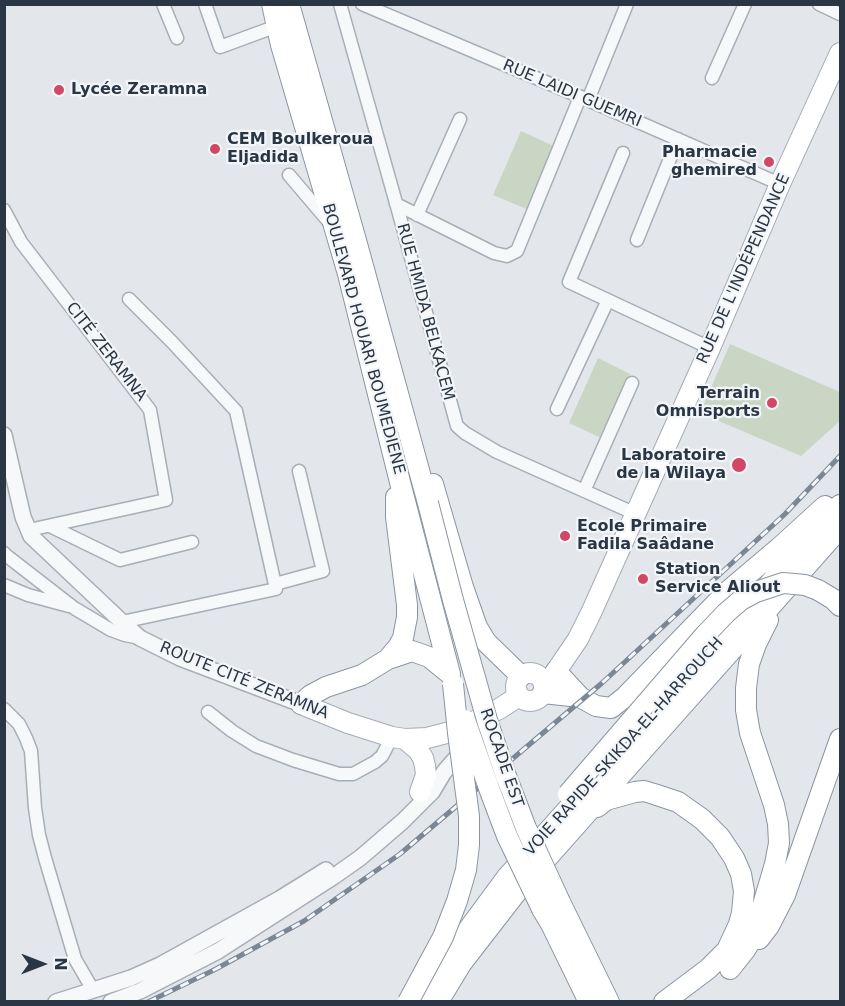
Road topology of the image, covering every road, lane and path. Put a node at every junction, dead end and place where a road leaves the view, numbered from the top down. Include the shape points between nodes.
1 (163, 4) edge
2 (205, 4) edge
3 (272, 4) edge
4 (289, 4) edge
5 (340, 4) edge
6 (362, 4) edge
7 (627, 4) edge
8 (745, 4) edge
9 (819, 4) edge
10 (380, 8) edge
11 (840, 14) edge
12 (277, 26) junction
13 (177, 38) dead end
14 (840, 53) edge
15 (712, 78) dead end
16 (584, 99) junction
17 (460, 119) dead end
18 (678, 139) junction
19 (623, 153) dead end
20 (289, 175) dead end
21 (780, 184) junction
22 (396, 204) junction
23 (4, 210) edge
24 (417, 214) junction
25 (337, 233) junction
26 (637, 240) dead end
27 (357, 244) junction
28 (129, 299) dead end
29 (608, 300) junction
30 (710, 348) junction
31 (632, 383) dead end
32 (557, 409) dead end
33 (4, 435) edge
34 (299, 471) dead end
35 (401, 486) junction
36 (584, 491) junction
37 (840, 492) edge
38 (428, 503) joint
39 (840, 505) edge
40 (636, 514) junction
41 (50, 526) junction
42 (840, 528) edge
43 (29, 530) junction
44 (192, 542) dead end
45 (4, 553) edge
46 (805, 567) junction
47 (275, 584) junction
48 (4, 585) edge
49 (840, 606) edge
50 (74, 608) junction
51 (122, 622) junction
52 (140, 638) junction
53 (572, 649) junction
54 (388, 659) junction
55 (556, 671) junction
56 (452, 679) junction
57 (524, 682) junction
58 (543, 691) junction
59 (579, 697) junction
60 (301, 704) junction
61 (4, 709) edge
62 (499, 709) junction
63 (208, 712) dead end
64 (399, 738) junction
65 (840, 739) edge
66 (444, 772) junction
67 (420, 792) junction
68 (574, 827) junction
69 (507, 877) junction
70 (551, 905) junction
71 (461, 964) junction
72 (730, 969) junction
73 (600, 984) junction
74 (93, 990) junction
75 (56, 1002) edge
76 (111, 1002) edge
77 (408, 1002) edge
78 (421, 1002) edge
79 (438, 1002) edge
80 (449, 1002) edge
81 (573, 1002) edge
82 (589, 1002) edge
83 (609, 1002) edge
84 (623, 1002) edge
85 (664, 1002) edge
86 (687, 1002) edge

1 - 13 street
2 - 12 street via 220,47
3 - 12 main road, BOULEVARD HOUARI BOUMEDIENE
4 - 27 main road, BOULEVARD HOUARI BOUMEDIENE
5 - 22 street, RUE HMIDA BELKACEM
6 - 10 street, RUE LAIDI GUEMRI
7 - 16 street
8 - 15 street
9 - 11 street
10 - 16 street, RUE LAIDI GUEMRI
12 - 25 main road, BOULEVARD HOUARI BOUMEDIENE
14 - 21 main road, RUE DE L'INDÉPENDANCE
16 - 18 street, RUE LAIDI GUEMRI
16 - 24 street via 518,251 507,256 494,253
17 - 24 street
18 - 21 street, RUE LAIDI GUEMRI
18 - 26 street
19 - 29 street via 569,282
20 - 25 street
21 - 30 main road, RUE DE L'INDÉPENDANCE
22 - 24 street
22 - 36 street, RUE HMIDA BELKACEM via 457,426 497,452
23 - 41 street, CITÉ ZERAMNA via 21,242 150,410 166,500
25 - 35 main road, BOULEVARD HOUARI BOUMEDIENE
27 - 38 main road, BOULEVARD HOUARI BOUMEDIENE
27 - 57 main road via 371,260 477,627
28 - 47 street via 236,411
29 - 30 street
29 - 32 street
30 - 40 main road, RUE DE L'INDÉPENDANCE
31 - 36 street
33 - 43 street, ROUTE CITÉ ZERAMNA
34 - 47 street via 323,572
35 - 54 main road via 395,499 407,617 403,638
35 - 56 main road, BOULEVARD HOUARI BOUMEDIENE
36 - 40 street, RUE HMIDA BELKACEM
37 - 59 main road via 727,592 618,703 611,708 596,706
38 - 70 main road, ROCADE EST, bridge via 487,720
39 - 69 main road, VOIE RAPIDE SKIKDA-EL-HARROUCH
40 - 53 main road, RUE DE L'INDÉPENDANCE
41 - 43 street, CITÉ ZERAMNA
41 - 44 street via 120,560
42 - 46 main road, VOIE RAPIDE SKIKDA-EL-HARROUCH
43 - 51 street, ROUTE CITÉ ZERAMNA
45 - 50 street
46 - 68 main road, VOIE RAPIDE SKIKDA-EL-HARROUCH
46 - 72 main road via 764,625 749,664 746,710 774,805 779,843 754,934
47 - 51 street via 276,589
48 - 50 street
49 - 69 main road, bridge via 818,590 783,583 741,600 705,635 568,794
50 - 52 street via 111,630
51 - 52 street, ROUTE CITÉ ZERAMNA
52 - 60 street, ROUTE CITÉ ZERAMNA
53 - 55 main road, RUE DE L'INDÉPENDANCE
53 - 57 main road, ROUTE CITÉ ZERAMNA
54 - 56 main road via 412,651 429,657
54 - 60 main road via 362,675 318,691
55 - 58 main road, RUE DE L'INDÉPENDANCE
55 - 59 main road
56 - 70 main road, ROCADE EST, bridge via 507,836
56 - 77 main road, bridge via 469,816 466,870 443,936
57 - 58 main road via 527,701 536,700
57 - 62 main road, ROUTE CITÉ ZERAMNA
58 - 59 main road
60 - 64 main road, ROUTE CITÉ ZERAMNA
61 - 74 street via 19,724 31,751 39,835 75,959
62 - 64 main road, ROUTE CITÉ ZERAMNA via 447,734
62 - 66 street
63 - 64 street via 256,746 339,774 353,774 375,762
64 - 67 main road via 423,758 426,775
65 - 72 main road via 785,896 751,950
66 - 67 street
66 - 76 street via 432,792 403,821 333,878 218,951
67 - 74 street via 356,848 282,898 160,965
68 - 71 main road, VOIE RAPIDE SKIKDA-EL-HARROUCH via 516,892
68 - 85 main road via 603,802 644,791 678,802 696,815 720,837 734,858 744,891 742,913 730,943 708,969
69 - 78 main road, VOIE RAPIDE SKIKDA-EL-HARROUCH
70 - 73 main road, ROCADE EST
70 - 81 main road
70 - 82 main road, ROCADE EST
71 - 79 main road, VOIE RAPIDE SKIKDA-EL-HARROUCH
71 - 80 main road
72 - 86 main road
73 - 83 main road, ROCADE EST
73 - 84 main road
74 - 75 street

